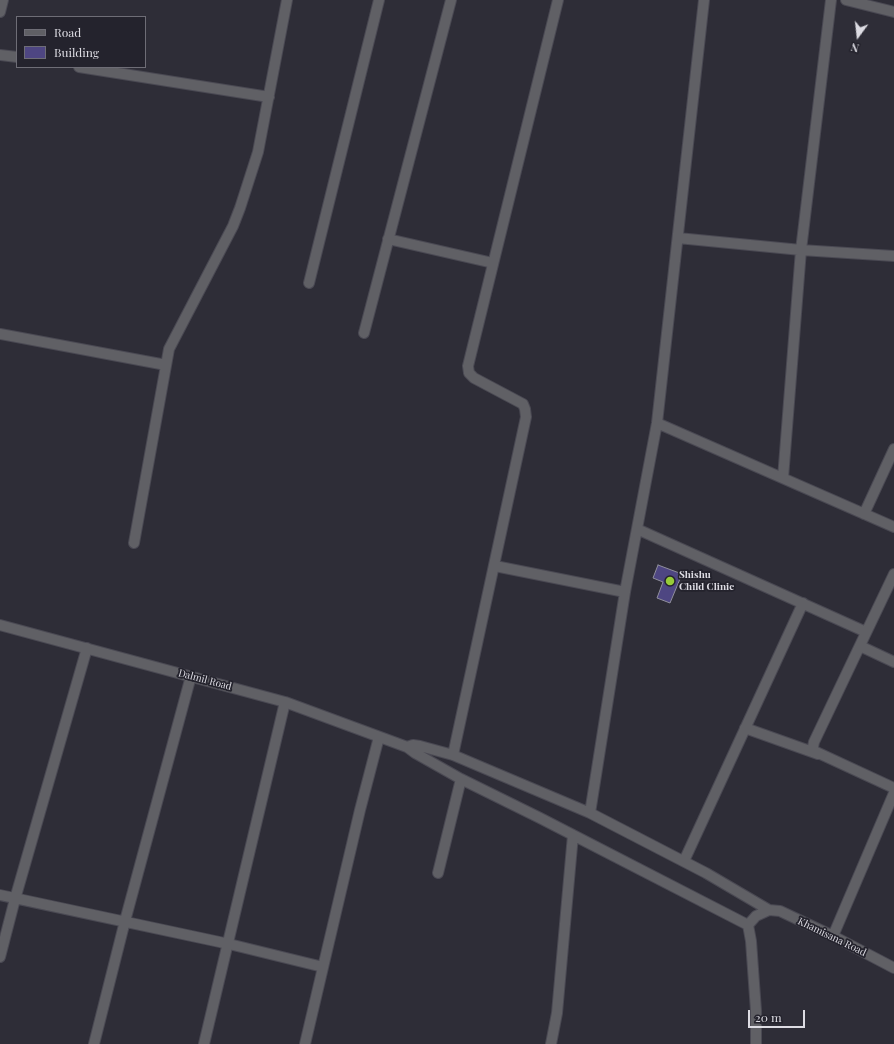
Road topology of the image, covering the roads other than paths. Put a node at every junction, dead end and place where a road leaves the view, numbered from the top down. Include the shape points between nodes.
1 (4, 0) edge
2 (287, 0) edge
3 (379, 0) edge
4 (451, 0) edge
5 (558, 0) edge
6 (704, 0) edge
7 (831, 0) edge
8 (846, 0) edge
9 (0, 12) edge
10 (894, 12) edge
11 (0, 54) edge
12 (16, 57) edge
13 (84, 68) edge
14 (269, 97) junction
15 (678, 238) junction
16 (388, 239) junction
17 (801, 250) junction
18 (894, 256) edge
19 (493, 263) junction
20 (309, 283) dead end
21 (364, 333) dead end
22 (0, 334) edge
23 (166, 366) junction
24 (657, 423) junction
25 (894, 449) edge
26 (783, 478) junction
27 (864, 514) junction
28 (894, 527) edge
29 (637, 530) junction
30 (134, 543) dead end
31 (494, 566) junction
32 (894, 574) edge
33 (625, 592) junction
34 (803, 603) junction
35 (0, 625) edge
36 (866, 632) junction
37 (860, 646) junction
38 (87, 648) junction
39 (894, 662) edge
40 (191, 676) junction
41 (285, 702) junction
42 (746, 728) junction
43 (379, 737) junction
44 (407, 747) junction
45 (453, 755) junction
46 (822, 755) junction
47 (460, 779) junction
48 (894, 788) edge
49 (894, 793) edge
50 (590, 813) junction
51 (573, 835) junction
52 (684, 861) junction
53 (438, 873) dead end
54 (0, 895) edge
55 (15, 899) junction
56 (769, 910) junction
57 (125, 921) junction
58 (748, 925) junction
59 (833, 936) junction
60 (229, 944) junction
61 (0, 957) edge
62 (323, 967) junction
63 (894, 968) edge
64 (94, 1044) edge
65 (204, 1044) edge
66 (305, 1044) edge
67 (551, 1044) edge
68 (756, 1044) edge

1 - 9 street
2 - 14 street
3 - 20 street
4 - 16 street
5 - 19 street
6 - 15 street
7 - 17 street
8 - 10 street
11 - 12 street
13 - 14 street
14 - 23 street via 258,152 240,208 174,338
15 - 17 street
15 - 24 street
16 - 19 street
16 - 21 street
17 - 18 street
17 - 26 street
19 - 31 street via 468,366 469,373 523,404 526,417
22 - 23 street
23 - 30 street
24 - 26 street
24 - 29 street
25 - 27 street
26 - 27 street
27 - 28 street
29 - 33 street
29 - 34 street
31 - 33 street
31 - 45 street
32 - 36 street
33 - 50 street
34 - 36 street
34 - 42 street
35 - 38 street, Dalmil Road
36 - 37 street
37 - 39 street
37 - 46 street via 812,747
38 - 40 street, Dalmil Road
38 - 55 street
40 - 41 street, Dalmil Road
40 - 57 street
41 - 43 street, Dalmil Road
41 - 60 street
42 - 46 street
42 - 52 street
43 - 44 street, Dalmil Road
43 - 62 street
44 - 45 street, Khamisana Road via 420,746
44 - 47 street
45 - 50 street, Khamisana Road
46 - 48 street
47 - 51 street
47 - 53 street
49 - 59 street
50 - 52 street, Khamisana Road
51 - 58 street
51 - 67 street via 557,1013
52 - 56 street, Khamisana Road
54 - 55 street
55 - 57 street
55 - 61 street
56 - 58 street via 756,916
56 - 59 street, Khamisana Road via 780,912
57 - 60 street
57 - 64 street
58 - 68 street via 756,1011
59 - 63 street, Khamisana Road
60 - 62 street
60 - 65 street
62 - 66 street

